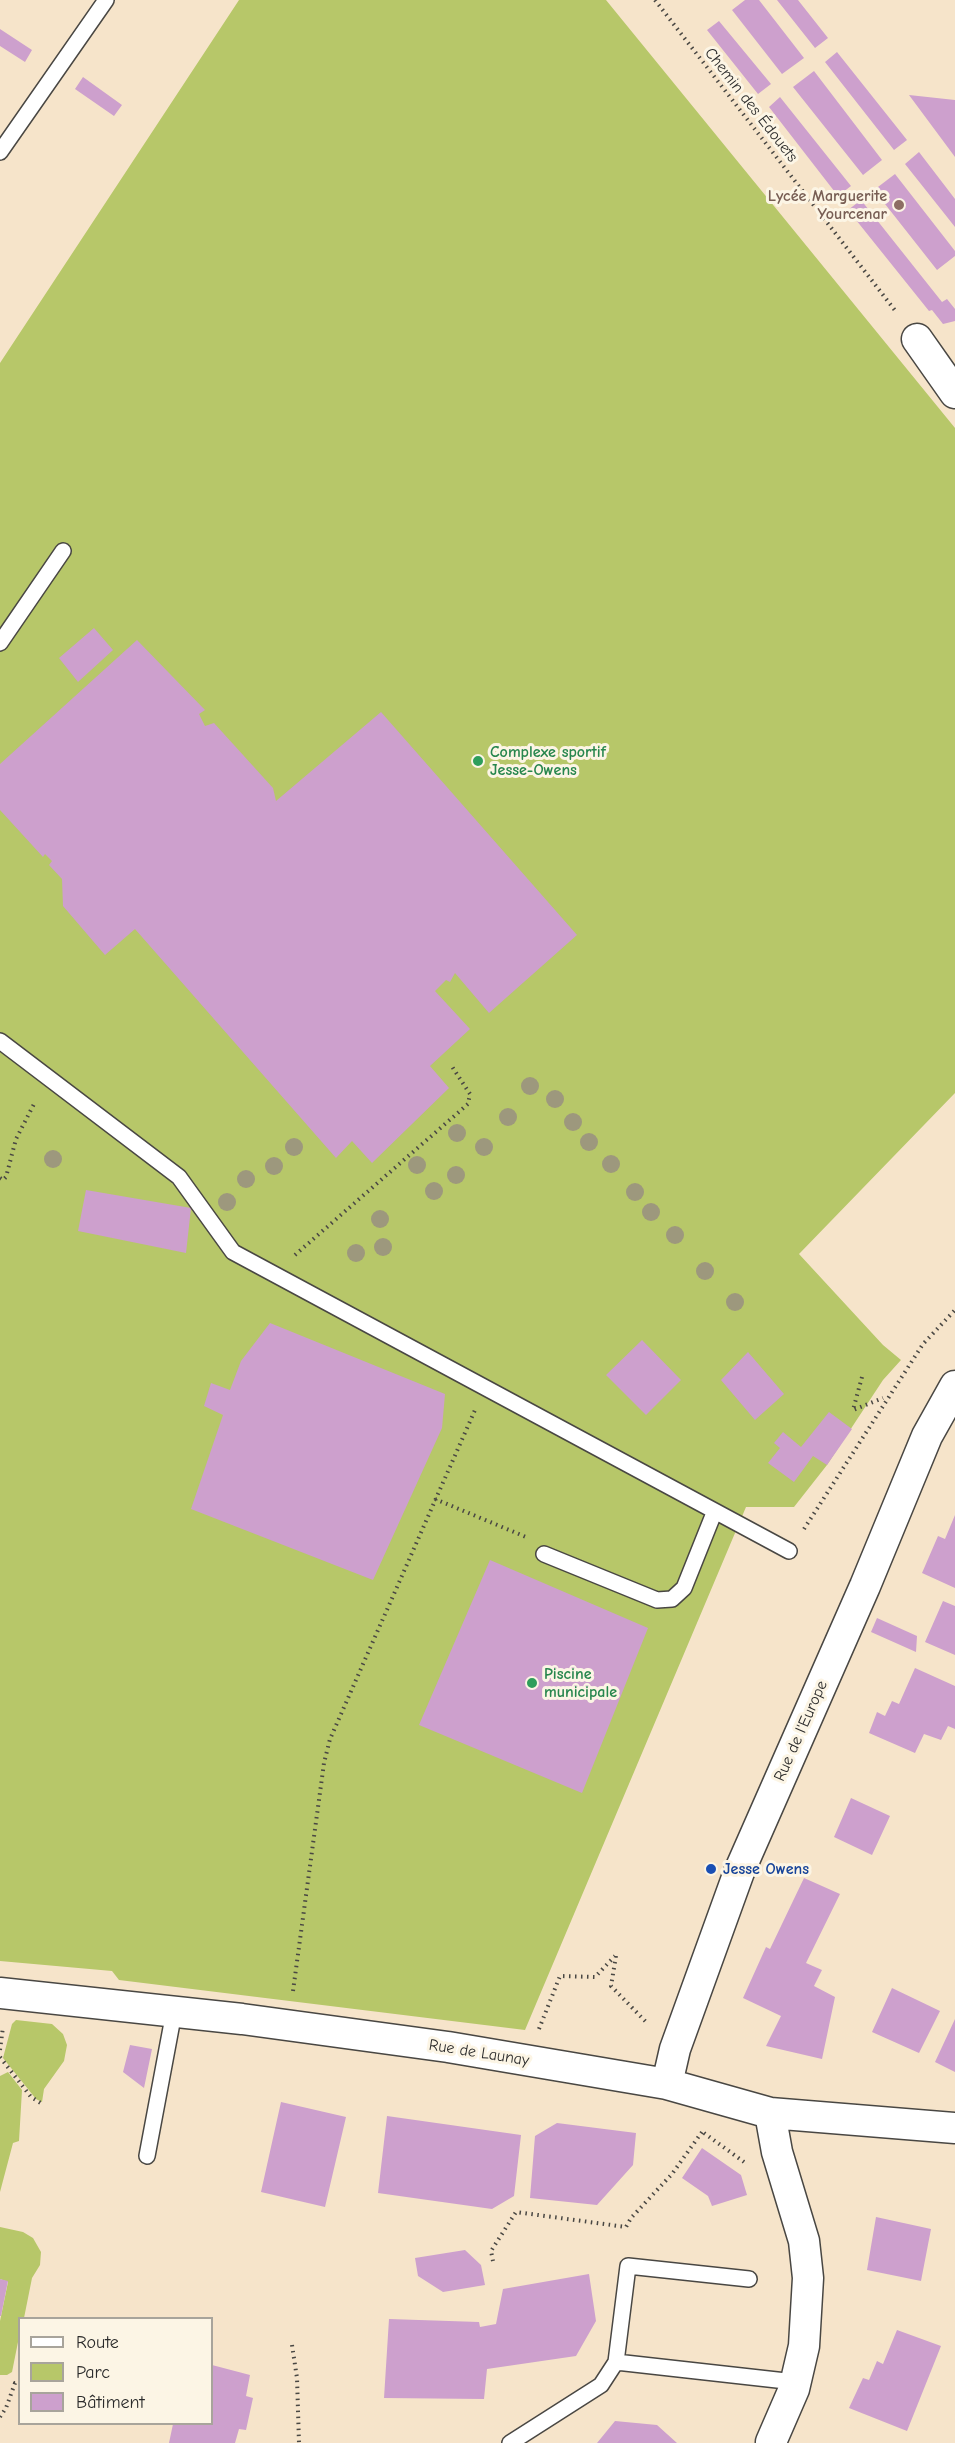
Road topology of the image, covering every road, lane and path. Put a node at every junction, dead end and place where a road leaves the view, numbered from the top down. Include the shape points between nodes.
1 (106, 0) edge
2 (655, 0) edge
3 (0, 152) edge
4 (916, 339) joint
5 (955, 393) edge
6 (63, 551) dead end
7 (0, 643) edge
8 (0, 1041) edge
9 (451, 1065) dead end
10 (45, 1075) junction
11 (0, 1178) edge
12 (276, 1275) junction
13 (955, 1310) edge
14 (862, 1377) dead end
15 (955, 1386) edge
16 (485, 1388) junction
17 (883, 1398) dead end
18 (435, 1499) junction
19 (714, 1513) junction
20 (789, 1551) joint
21 (544, 1554) joint
22 (616, 1956) dead end
23 (0, 1993) edge
24 (293, 1993) dead end
25 (174, 2012) junction
26 (0, 2057) edge
27 (526, 2060) junction
28 (667, 2084) junction
29 (44, 2105) dead end
30 (770, 2113) junction
31 (955, 2128) edge
32 (702, 2132) dead end
33 (147, 2156) dead end
34 (493, 2261) dead end
35 (749, 2279) dead end
36 (292, 2345) dead end
37 (616, 2361) junction
38 (795, 2382) junction
39 (18, 2383) edge
40 (0, 2417) edge
41 (771, 2442) edge
42 (299, 2443) edge
43 (510, 2443) edge

1 - 3 lane
2 - 4 path, Chemin des Édouets
4 - 5 street
6 - 7 lane
8 - 10 lane
9 - 12 path via 470,1094 468,1104
10 - 11 path via 30,1116 16,1140 6,1177
10 - 12 lane via 179,1177 233,1251
12 - 16 lane
13 - 20 path via 923,1344
14 - 17 path via 853,1410
15 - 28 street, Rue de l'Europe via 927,1436 739,1872 675,2049
16 - 18 path
16 - 19 lane
18 - 21 path via 534,1541
18 - 24 path via 330,1739
19 - 20 lane
19 - 21 lane via 684,1588 672,1599 657,1600
22 - 27 path via 595,1977 560,1976
23 - 25 street, Rue de Launay
25 - 27 street, Rue de Launay
25 - 33 lane
26 - 29 path via 31,2097
27 - 28 street, Rue de Launay
28 - 30 street, Rue de Launay
30 - 31 street, Rue de Launay
30 - 38 street via 777,2152 804,2241 808,2278 804,2346
32 - 34 path via 626,2228 516,2212 491,2251
35 - 37 lane via 628,2266
36 - 42 path
37 - 38 lane
37 - 43 lane via 601,2385
38 - 41 street
39 - 40 path

